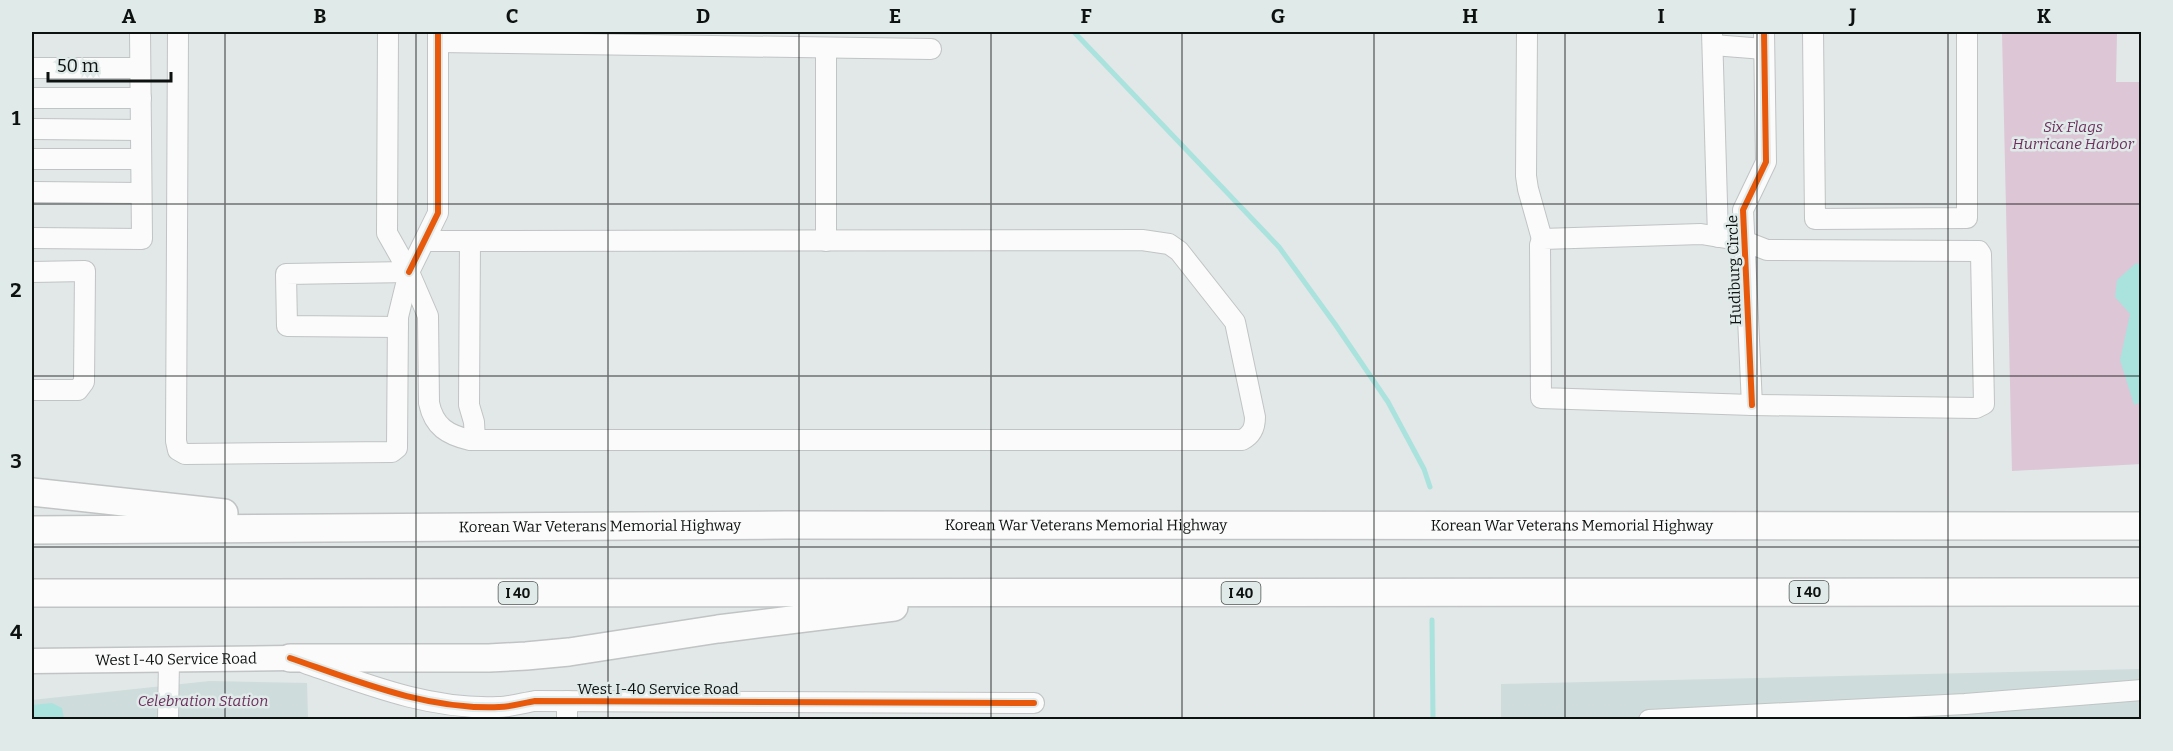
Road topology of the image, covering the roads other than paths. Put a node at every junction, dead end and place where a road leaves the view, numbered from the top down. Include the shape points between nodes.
1 (140, 32) edge
2 (178, 32) edge
3 (388, 32) edge
4 (1527, 32) edge
5 (1813, 32) edge
6 (1967, 32) edge
7 (438, 37) edge
8 (1712, 38) edge
9 (1764, 40) edge
10 (826, 48) junction
11 (931, 50) dead end
12 (32, 68) edge
13 (140, 68) junction
14 (32, 98) edge
15 (141, 98) junction
16 (32, 129) edge
17 (141, 130) junction
18 (32, 159) edge
19 (141, 159) junction
20 (32, 192) edge
21 (141, 193) junction
22 (1718, 237) junction
23 (32, 238) edge
24 (1542, 239) junction
25 (426, 241) junction
26 (470, 241) junction
27 (826, 241) junction
28 (1744, 241) junction
29 (32, 272) edge
30 (409, 272) junction
31 (398, 327) junction
32 (32, 390) edge
33 (1752, 405) junction
34 (475, 440) junction
35 (32, 492) edge
36 (344, 526) junction
37 (2142, 526) edge
38 (32, 530) edge
39 (2142, 592) edge
40 (32, 593) edge
41 (1005, 593) junction
42 (290, 658) junction
43 (169, 660) junction
44 (32, 661) edge
45 (2142, 690) edge
46 (1034, 703) dead end
47 (567, 710) edge
48 (730, 711) edge
49 (851, 711) edge
50 (942, 711) edge
51 (1006, 711) edge
52 (501, 713) edge
53 (1733, 717) edge
54 (168, 720) edge
55 (1649, 720) edge

1 - 13 street
2 - 31 street via 178,450 185,454 392,452 397,448
3 - 30 street via 387,233
4 - 24 street via 1527,176
5 - 6 street via 1815,219 1967,218
7 - 10 street
7 - 25 street via 438,213
8 - 9 street
8 - 22 street
9 - 28 street, Hudiburg Circle via 1766,162 1743,210
10 - 11 street
10 - 27 street
12 - 13 street
13 - 15 street
14 - 15 street
15 - 17 street
16 - 17 street
17 - 19 street
18 - 19 street
19 - 21 street
20 - 21 street
21 - 23 street via 142,238
22 - 24 street via 1699,234
22 - 28 street
24 - 33 street via 1541,398
25 - 26 street
25 - 30 street
26 - 27 street
26 - 34 street via 469,405
27 - 34 street via 1142,240 1168,244 1179,251 1235,322 1254,428 1242,441
28 - 33 street, Hudiburg Circle
28 - 33 street via 1767,250 1974,249 1981,254 1983,406
29 - 32 street via 85,271 84,382 78,390
30 - 31 street
30 - 31 street via 286,274 287,326
30 - 34 street via 428,316 431,414 445,432
35 - 36 highway
36 - 37 highway, Korean War Veterans Memorial Highway
36 - 38 highway, Korean War Veterans Memorial Highway
39 - 41 highway, I 40
40 - 41 highway, I 40
41 - 42 highway via 548,654 489,658
42 - 43 main road, West I-40 Service Road
42 - 52 street, West I-40 Service Road via 423,701
43 - 44 main road, West I-40 Service Road
43 - 54 street
45 - 53 street
46 - 51 street, West I-40 Service Road
47 - 48 street, West I-40 Service Road
47 - 52 street, West I-40 Service Road via 535,701
48 - 49 street, West I-40 Service Road
49 - 50 street, West I-40 Service Road
50 - 51 street, West I-40 Service Road
53 - 55 street

